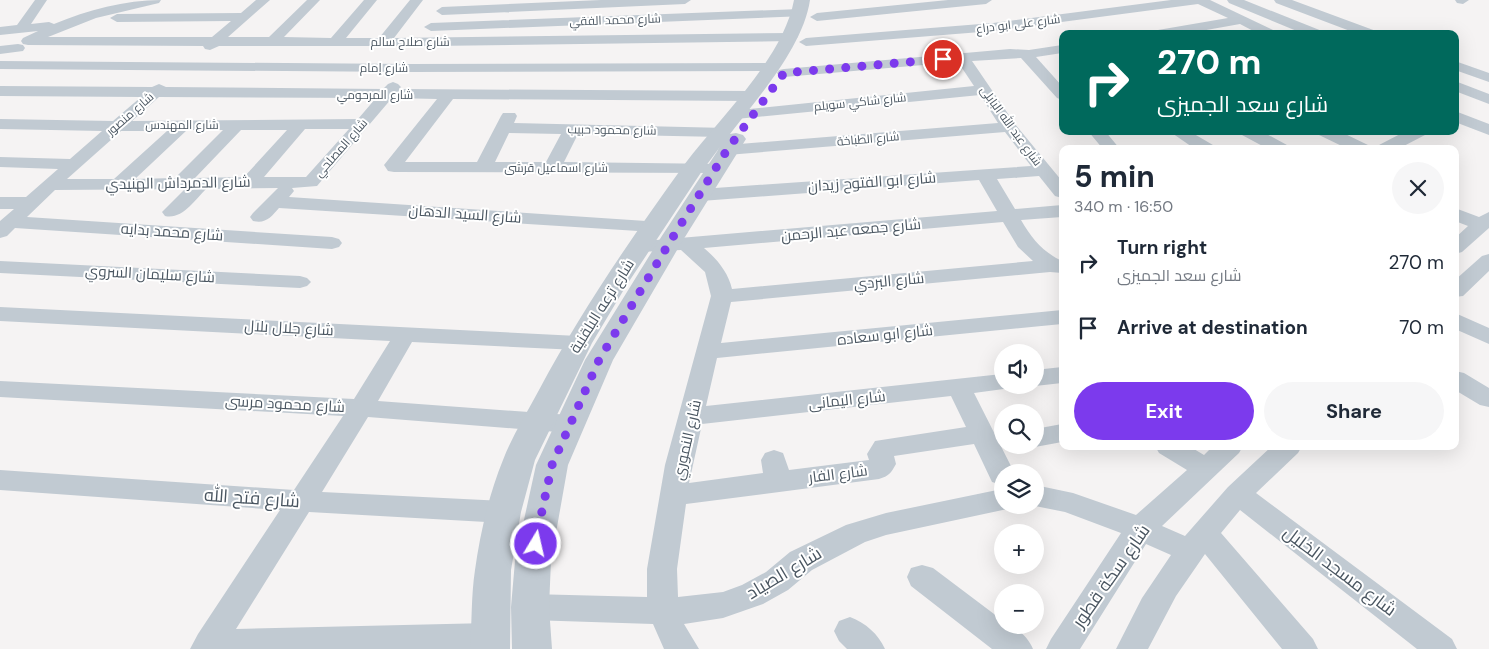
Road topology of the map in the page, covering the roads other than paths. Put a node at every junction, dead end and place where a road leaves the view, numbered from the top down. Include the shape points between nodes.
1 (42, 0) edge
2 (108, 0) edge
3 (155, 0) edge
4 (264, 0) edge
5 (314, 0) edge
6 (371, 0) edge
7 (417, 0) edge
8 (452, 0) edge
9 (685, 0) edge
10 (986, 0) edge
11 (1200, 0) edge
12 (1233, 0) edge
13 (1280, 0) edge
14 (923, 4) edge
15 (442, 11) junction
16 (99, 12) junction
17 (244, 17) junction
18 (78, 18) junction
19 (806, 18) edge
20 (1242, 20) junction
21 (1182, 30) edge
22 (1262, 30) edge
23 (1308, 30) edge
24 (1360, 30) edge
25 (956, 31) junction
26 (0, 32) edge
27 (426, 37) junction
28 (23, 39) junction
29 (215, 42) junction
30 (272, 42) junction
31 (335, 42) junction
32 (382, 42) junction
33 (1059, 49) edge
34 (0, 50) edge
35 (1025, 54) junction
36 (986, 56) junction
37 (963, 58) junction
38 (0, 60) edge
39 (0, 65) edge
40 (185, 67) junction
41 (1459, 67) edge
42 (410, 68) junction
43 (532, 68) junction
44 (776, 70) junction
45 (1489, 78) edge
46 (1459, 88) edge
47 (984, 90) junction
48 (0, 91) edge
49 (1059, 92) edge
50 (154, 93) junction
51 (386, 95) junction
52 (448, 95) junction
53 (519, 95) junction
54 (1489, 99) edge
55 (1459, 117) edge
56 (0, 124) edge
57 (363, 124) junction
58 (183, 125) junction
59 (237, 125) junction
60 (300, 125) junction
61 (115, 126) junction
62 (1486, 126) edge
63 (1009, 127) junction
64 (503, 128) junction
65 (572, 130) junction
66 (728, 134) junction
67 (1100, 135) edge
68 (1184, 135) edge
69 (1255, 135) edge
70 (1333, 135) edge
71 (1411, 135) edge
72 (1108, 145) edge
73 (1200, 145) edge
74 (1274, 145) edge
75 (1354, 145) edge
76 (1392, 145) edge
77 (0, 162) edge
78 (72, 164) junction
79 (483, 168) junction
80 (552, 168) junction
81 (1042, 170) junction
82 (985, 174) junction
83 (300, 182) junction
84 (180, 183) junction
85 (200, 183) junction
86 (249, 183) junction
87 (119, 184) junction
88 (50, 185) junction
89 (1059, 189) edge
90 (701, 195) junction
91 (0, 202) edge
92 (274, 202) junction
93 (31, 203) junction
94 (172, 212) dead end
95 (1059, 212) edge
96 (1459, 215) edge
97 (1009, 216) junction
98 (260, 217) dead end
99 (1485, 221) edge
100 (6, 227) edge
101 (662, 240) junction
102 (332, 243) dead end
103 (1459, 245) edge
104 (1459, 251) edge
105 (0, 267) edge
106 (1059, 267) edge
107 (1486, 267) edge
108 (300, 282) dead end
109 (614, 286) junction
110 (642, 287) junction
111 (1459, 288) edge
112 (722, 296) junction
113 (0, 314) edge
114 (1059, 317) edge
115 (1459, 322) edge
116 (405, 334) junction
117 (1489, 337) edge
118 (578, 344) junction
119 (708, 352) junction
120 (1059, 375) edge
121 (1044, 377) edge
122 (1459, 381) edge
123 (994, 383) edge
124 (959, 388) junction
125 (0, 389) edge
126 (1489, 398) edge
127 (361, 408) junction
128 (692, 416) junction
129 (537, 422) junction
130 (570, 424) junction
131 (1059, 434) edge
132 (1044, 436) edge
133 (991, 441) edge
134 (1175, 450) edge
135 (1225, 450) edge
136 (1285, 450) edge
137 (998, 464) edge
138 (1205, 468) junction
139 (0, 480) edge
140 (1238, 494) junction
141 (674, 495) junction
142 (1044, 498) edge
143 (299, 501) junction
144 (994, 502) edge
145 (504, 512) junction
146 (1142, 528) junction
147 (1197, 542) junction
148 (922, 577) dead end
149 (530, 607) junction
150 (663, 611) junction
151 (489, 643) edge
152 (207, 646) edge
153 (532, 649) edge
154 (683, 649) edge
155 (1016, 649) edge
156 (1062, 649) edge
157 (1132, 649) edge
158 (1302, 649) edge
159 (1441, 649) edge

1 - 28 street
2 - 16 street
3 - 16 street
4 - 17 street, شارع منصور
5 - 30 street
6 - 31 street
7 - 32 street
8 - 15 street, شارع المصلحي
9 - 15 street
10 - 14 street
11 - 20 street
11 - 25 street, شارع على ابو دراع
12 - 23 street
13 - 24 street
14 - 19 street
15 - 27 street, شارع المصلحي
16 - 18 street
17 - 18 street
17 - 29 street, شارع منصور
18 - 28 street
19 - 25 street, شارع على ابو دراع
19 - 27 street, شارع صلاح سالم
19 - 27 street, شارع محمد الفقي
19 - 44 street, شارع ترعه البلقنية
20 - 21 street
20 - 22 street
25 - 36 street
26 - 28 street
27 - 32 street, شارع صلاح سالم
27 - 42 street, شارع المصلحي
28 - 29 street, شارع صلاح سالم
28 - 34 street
28 - 38 street
29 - 30 street, شارع صلاح سالم
29 - 40 street, شارع منصور
30 - 31 street, شارع صلاح سالم
31 - 32 street, شارع صلاح سالم
33 - 35 street, شارع إمام
35 - 36 street, شارع إمام
35 - 49 street
36 - 37 street, شارع إمام
37 - 44 street, شارع إمام
37 - 47 street, شارع عبد الله البابلى
39 - 40 street, شارع إمام
40 - 42 street, شارع إمام
40 - 50 street, شارع منصور
41 - 45 street
42 - 43 street, شارع إمام
42 - 51 street, شارع المصلحي
43 - 44 street, شارع إمام
43 - 53 street
44 - 66 street, شارع ترعه البلقنية
46 - 54 street
47 - 63 street, شارع عبد الله البابلى
47 - 66 street, شارع شاكي سويلم
48 - 50 street, شارع المرحومي
50 - 51 street, شارع المرحومي
50 - 61 street, شارع منصور
51 - 52 street, شارع المرحومي
51 - 57 street, شارع المصلحي
52 - 53 street, شارع المرحومي
52 - 79 street, شارع اسماعيل قرشى via 393,165
53 - 64 street
53 - 66 street, شارع المرحومي
55 - 62 street
56 - 61 street, شارع المهندس
57 - 60 street, شارع المهندس
57 - 83 street, شارع المصلحي via 314,180
58 - 59 street, شارع المهندس
58 - 61 street, شارع المهندس
58 - 87 street
59 - 60 street, شارع المهندس
59 - 84 street
60 - 86 street
61 - 78 street, شارع منصور
63 - 66 street, شارع الطباخة
63 - 81 street, شارع عبد الله البابلى
64 - 65 street, شارع محمود حبيب
64 - 79 street
65 - 66 street, شارع محمود حبيب
65 - 80 street
66 - 80 street, شارع اسماعيل قرشى
66 - 90 street, شارع ترعه البلقنية
66 - 101 street, شارع ترعه البلقنية
67 - 72 street
68 - 73 street
69 - 74 street
70 - 75 street
71 - 76 street
77 - 78 street
78 - 88 street, شارع منصور
79 - 80 street, شارع اسماعيل قرشى
81 - 82 street, شارع ابو الفتوح زيدان
81 - 89 street, شارع عبد الله البابلى
82 - 90 street, شارع ابو الفتوح زيدان
82 - 97 street
83 - 86 street, شارع الدمرداش الهنيدي
83 - 92 street, شارع المصلحي
84 - 85 street, شارع الدمرداش الهنيدي
84 - 87 street, شارع الدمرداش الهنيدي
85 - 86 street, شارع الدمرداش الهنيدي
85 - 94 street
87 - 88 street, شارع الدمرداش الهنيدي
88 - 93 street, شارع منصور
90 - 101 street, شارع ترعه البلقنية
91 - 93 street
92 - 98 street, شارع المصلحي
92 - 101 street, شارع السيد الدهان
93 - 100 street, شارع منصور
95 - 97 street, شارع جمعه عبد الرحمن
96 - 99 street
97 - 101 street, شارع جمعه عبد الرحمن
97 - 106 street via 1030,249
99 - 103 street
100 - 102 street, شارع محمد بدايه
101 - 109 street, شارع ترعه البلقنية
101 - 110 street, شارع ترعه البلقنية
101 - 112 street, شارع النموري via 710,263 722,284
104 - 107 street
105 - 108 street, شارع سليمان السروي
106 - 112 street, شارع البردي
107 - 111 street
109 - 110 street
109 - 118 street, شارع ترعه البلقنية
110 - 130 street, شارع ترعه البلقنية via 599,360
112 - 119 street, شارع النموري
113 - 116 street, شارع جلال بلال
114 - 119 street, شارع ابو سعاده
115 - 117 street
116 - 118 street, شارع جلال بلال
116 - 127 street
118 - 129 street, شارع ترعه البلقنية
119 - 128 street, شارع النموري
120 - 121 street
122 - 126 street
123 - 124 street, شارع اليمانى
124 - 128 street, شارع اليمانى
124 - 133 street
125 - 127 street, شارع محمود مرسى
127 - 129 street, شارع محمود مرسى
127 - 143 street
128 - 141 street, شارع النموري via 678,465
129 - 130 street, شارع محمود مرسى
129 - 145 street, شارع ترعه البلقنية via 519,460
130 - 149 street, شارع ترعه البلقنية via 552,465 533,561
131 - 132 street
133 - 137 street
133 - 141 street, شارع الفار via 886,447 880,451 883,463 879,469 776,470
134 - 138 street
135 - 138 street, شارع سكة قطور
136 - 140 street
138 - 146 street, شارع سكة قطور
139 - 143 street, شارع فتح الله
140 - 147 street
140 - 159 street, شارع مسجد الخليل
141 - 150 street, شارع النموري via 662,569
142 - 146 street via 1065,501
143 - 145 street, شارع فتح الله
143 - 152 street
144 - 150 street, شارع الصياد via 856,533 801,562 752,595 724,605
145 - 151 street, شارع ترعه البلقنية via 492,570
146 - 147 street
146 - 156 street, شارع سكة قطور
147 - 157 street via 1164,591
147 - 158 street
148 - 155 street
149 - 150 street, شارع الصياد
149 - 153 street, شارع ترعه البلقنية
150 - 154 street, شارع النموري
151 - 152 street

